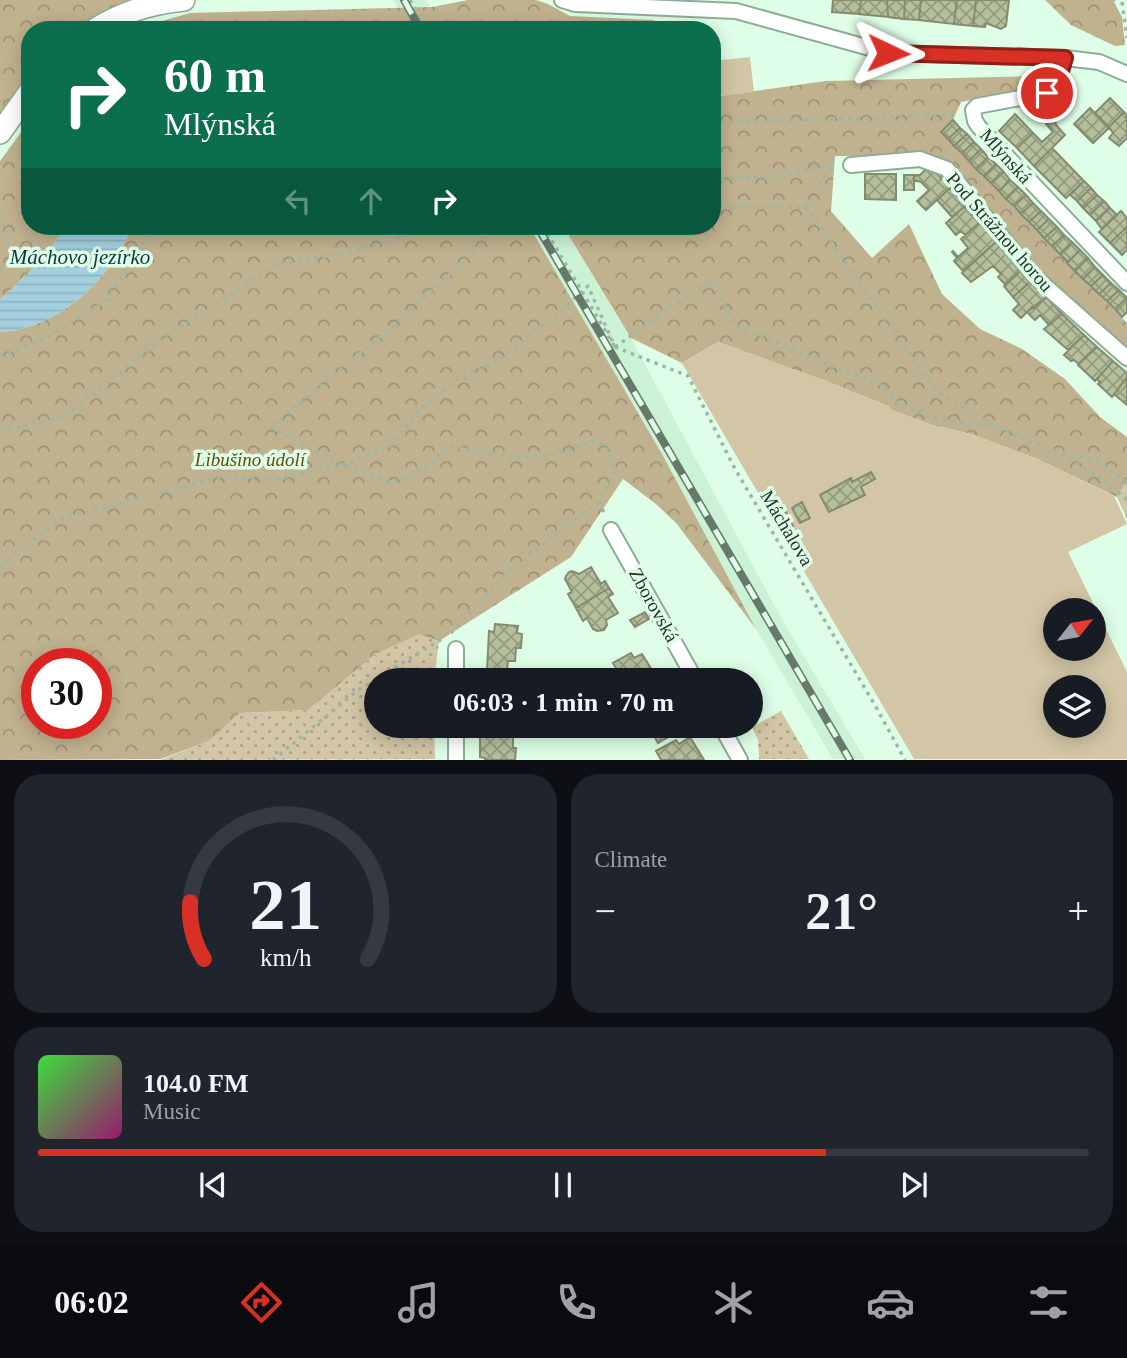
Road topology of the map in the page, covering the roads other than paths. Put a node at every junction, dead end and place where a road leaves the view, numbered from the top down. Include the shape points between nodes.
1 (184, 0) edge
2 (562, 0) edge
3 (736, 5) edge
4 (111, 21) edge
5 (1065, 58) junction
6 (1127, 74) edge
7 (21, 104) edge
8 (0, 133) edge
9 (851, 165) road end
10 (1127, 283) edge
11 (1127, 358) edge
12 (611, 530) dead end
13 (456, 649) dead end
14 (456, 668) edge
15 (689, 668) edge
16 (456, 738) edge
17 (728, 738) edge
18 (456, 760) edge
19 (740, 760) edge

1 - 4 main road
2 - 3 street via 575,4
3 - 5 street via 888,53
5 - 6 street via 1099,62
5 - 10 street, Mlýnská via 1052,90 977,106 973,114 978,127
7 - 8 main road
9 - 11 street, Pod Strážnou horou via 920,159 947,169 1033,275
12 - 15 street, Zborovská
13 - 14 street
16 - 18 street
17 - 19 street

